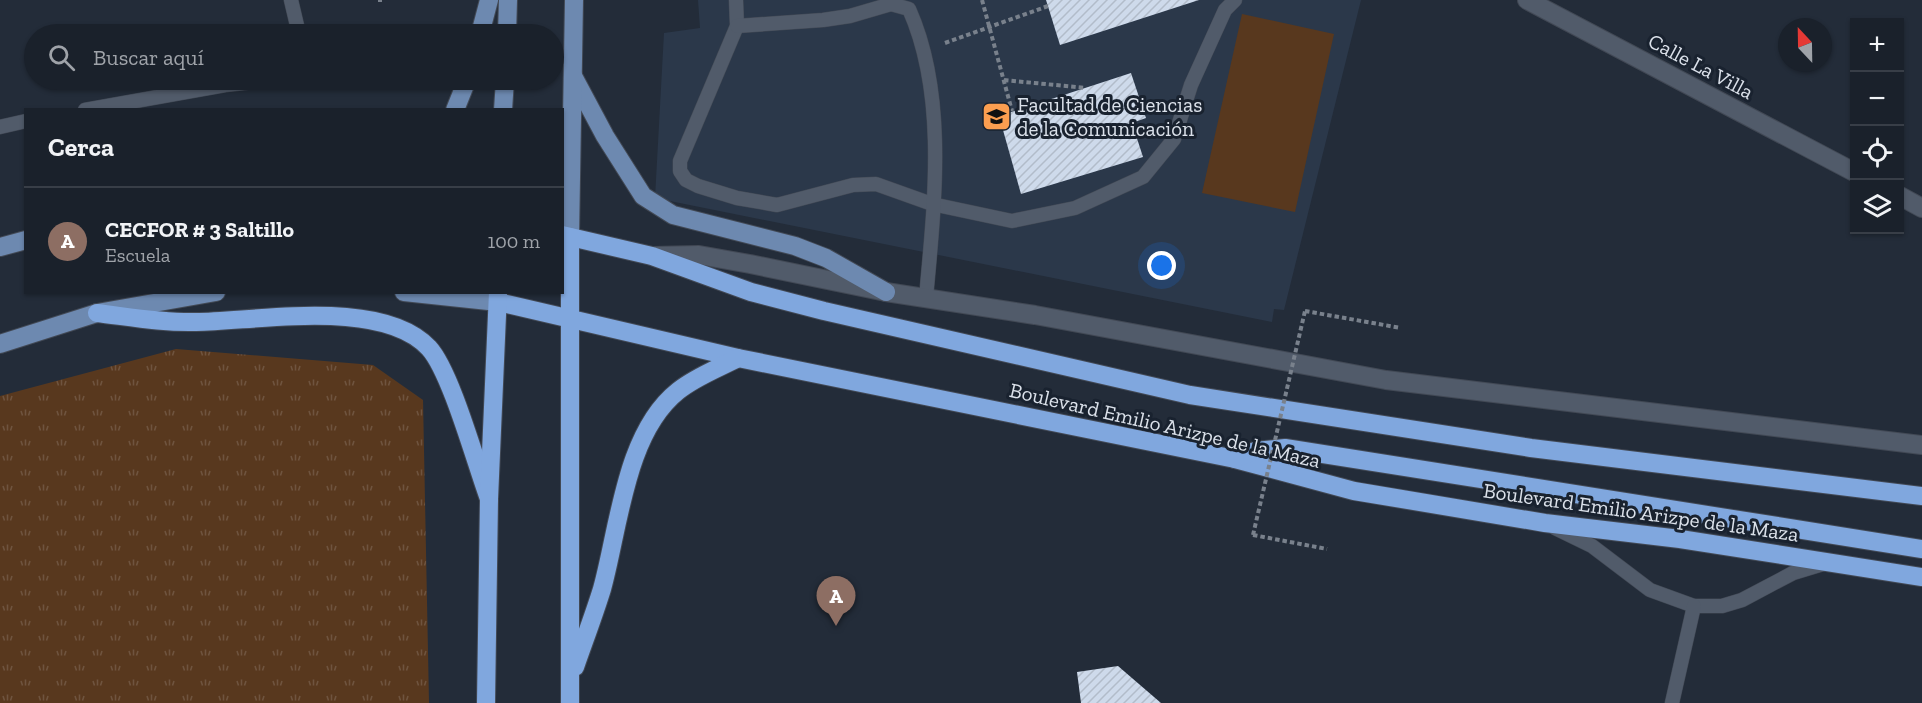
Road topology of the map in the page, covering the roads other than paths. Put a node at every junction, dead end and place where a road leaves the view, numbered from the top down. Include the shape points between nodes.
1 (291, 0) edge
2 (489, 0) edge
3 (508, 0) edge
4 (574, 0) edge
5 (736, 0) edge
6 (1235, 0) edge
7 (1527, 0) edge
8 (297, 24) edge
9 (483, 24) edge
10 (507, 24) edge
11 (736, 26) junction
12 (573, 76) junction
13 (197, 90) edge
14 (462, 90) edge
15 (504, 90) edge
16 (96, 108) edge
17 (456, 108) edge
18 (503, 108) edge
19 (24, 121) edge
20 (0, 127) edge
21 (1850, 170) edge
22 (1904, 199) edge
23 (932, 204) junction
24 (1922, 208) edge
25 (566, 236) edge
26 (24, 241) edge
27 (0, 247) edge
28 (652, 256) junction
29 (886, 292) junction
30 (205, 294) edge
31 (442, 294) edge
32 (498, 297) edge
33 (926, 298) junction
34 (97, 313) junction
35 (571, 320) junction
36 (47, 328) junction
37 (0, 333) edge
38 (0, 344) edge
39 (738, 358) junction
40 (1922, 445) edge
41 (1235, 459) junction
42 (1922, 496) edge
43 (489, 499) junction
44 (1545, 523) junction
45 (1922, 549) edge
46 (1831, 562) junction
47 (1922, 577) edge
48 (1694, 606) junction
49 (570, 683) junction
50 (486, 703) edge
51 (570, 703) edge
52 (1672, 703) edge

1 - 8 lane
2 - 9 main road
3 - 10 main road
4 - 12 main road
5 - 11 lane
6 - 23 lane via 1225,10 1191,85 1174,139 1143,177 1076,208 1012,221
7 - 21 street, Calle La Villa
11 - 23 lane via 823,20 891,4 909,9 930,85 934,119
11 - 23 lane via 680,160 680,171 686,180 737,198 777,205 853,185 876,184
12 - 25 main road
12 - 29 main road via 643,196 673,215 795,246 826,258
13 - 16 lane
14 - 17 main road
15 - 18 main road
19 - 20 lane
22 - 24 street
23 - 33 lane
25 - 28 highway, Boulevard Emilio Arizpe de la Maza
25 - 35 highway
26 - 27 main road
28 - 29 street via 699,255
28 - 42 highway, Boulevard Emilio Arizpe de la Maza via 751,292 824,311 1190,395 1531,448
29 - 33 street
30 - 34 main road
31 - 32 main road, Boulevard Emilio Arizpe de la Maza
32 - 35 highway, Boulevard Emilio Arizpe de la Maza
32 - 43 highway
33 - 40 street via 1386,380
34 - 36 main road
34 - 43 highway via 195,322 361,318 398,326 430,349 445,376
35 - 39 highway, Boulevard Emilio Arizpe de la Maza
35 - 49 highway
36 - 37 main road
36 - 38 main road
39 - 41 highway, Boulevard Emilio Arizpe de la Maza
39 - 49 highway via 679,390 660,410 644,439 619,508 602,589
41 - 44 highway, Boulevard Emilio Arizpe de la Maza via 1354,491
41 - 45 highway via 1255,451 1285,448
43 - 50 highway
44 - 46 highway, Boulevard Emilio Arizpe de la Maza
44 - 48 lane via 1592,546 1650,590
46 - 47 highway, Boulevard Emilio Arizpe de la Maza
46 - 48 lane via 1793,573 1742,600 1722,606
48 - 52 lane
49 - 51 highway

